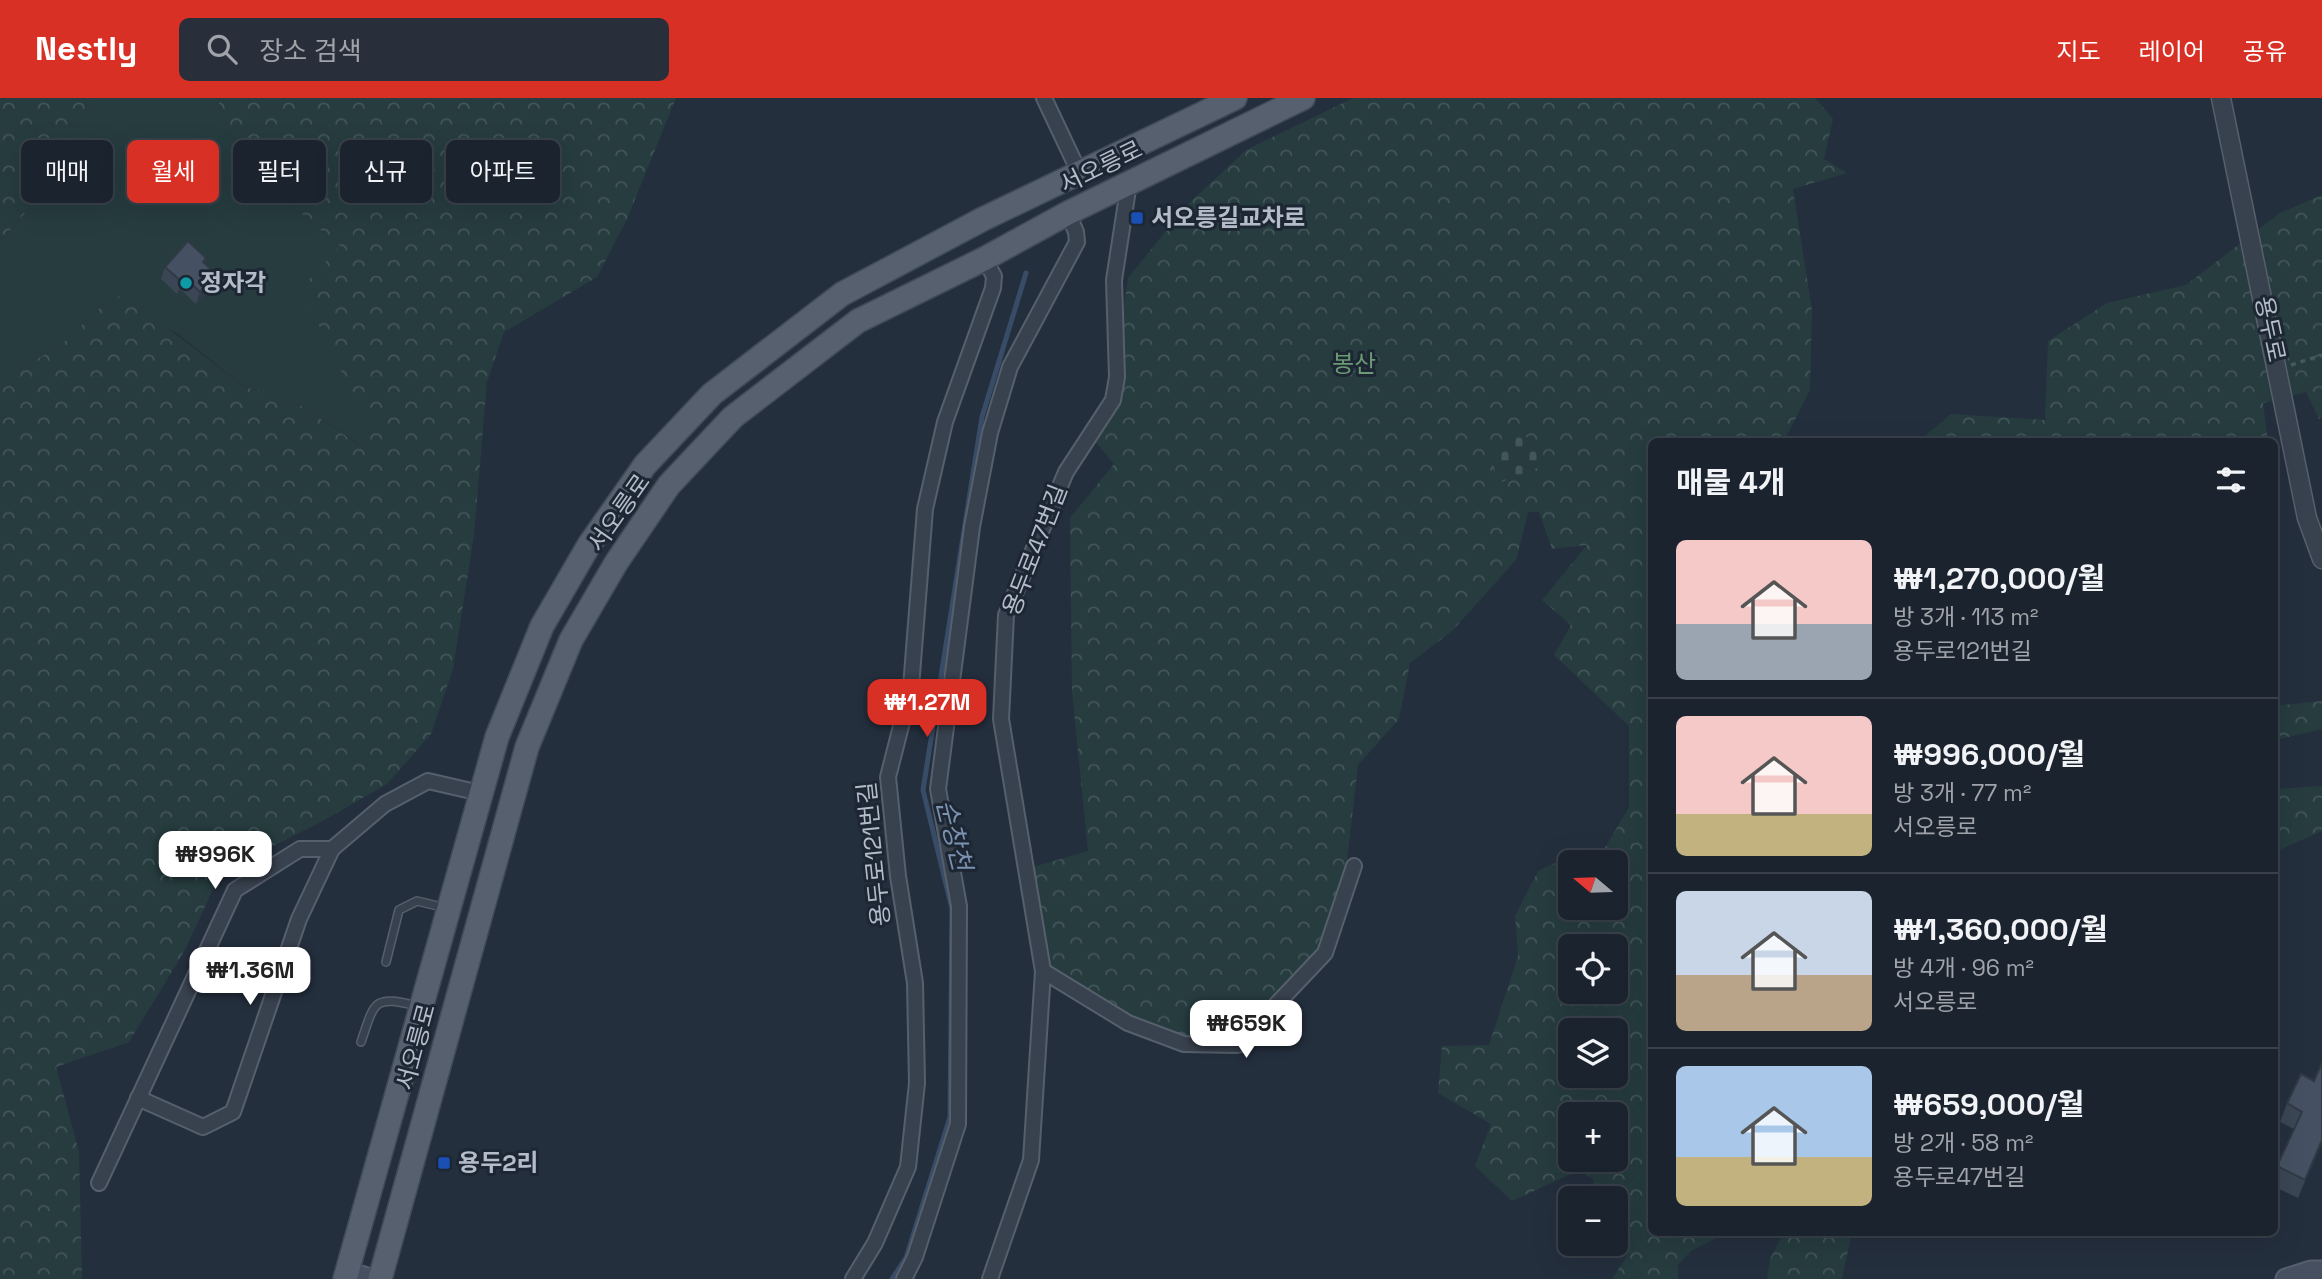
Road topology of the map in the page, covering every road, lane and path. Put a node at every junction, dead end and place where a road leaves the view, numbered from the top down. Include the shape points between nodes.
1 (1044, 98) edge
2 (1235, 98) edge
3 (1303, 98) edge
4 (2221, 98) edge
5 (1080, 174) junction
6 (1129, 183) junction
7 (1068, 213) junction
8 (984, 259) junction
9 (2322, 355) edge
10 (2278, 369) junction
11 (2322, 559) edge
12 (480, 793) junction
13 (332, 849) junction
14 (1354, 866) dead end
15 (447, 908) junction
16 (386, 962) dead end
17 (1043, 971) junction
18 (421, 1007) junction
19 (361, 1042) dead end
20 (138, 1098) junction
21 (99, 1183) dead end
22 (2322, 1271) edge
23 (346, 1275) edge
24 (371, 1279) edge
25 (380, 1279) edge
26 (853, 1279) edge
27 (904, 1279) edge
28 (990, 1279) edge
29 (2286, 1279) edge

1 - 5 street, 서오릉로
2 - 5 main road, 서오릉로
3 - 6 main road, 서오릉로
4 - 10 street, 용두로
5 - 12 main road, 서오릉로 via 842,294 712,394 645,465 569,578 516,687
6 - 7 main road, 서오릉로
6 - 17 street, 용두로47번길 via 1114,280 1117,377 1113,400 1066,471 1006,615 1001,719
7 - 8 main road, 서오릉로
7 - 27 street via 1077,242 1010,367 990,433 972,527 938,789 959,906 958,1124
8 - 25 main road, 서오릉로 via 858,321 733,417 670,485 596,594 571,640 527,747
8 - 26 street, 용두로121번길 via 994,276 993,288 945,422 925,509 911,687 888,777 915,983 917,1083 908,1167 875,1243
9 - 10 path
10 - 11 street, 용두로 via 2307,518
12 - 13 street via 428,781 385,804
12 - 15 main road, 서오릉로
13 - 20 street via 300,849 235,890
13 - 20 street via 299,919 233,1112 203,1127
14 - 17 street via 1325,953 1238,1045 1184,1044 1128,1023
15 - 16 lane via 417,901 399,910
15 - 18 main road, 서오릉로
17 - 28 street, 용두로47번길 via 1031,1160
18 - 19 lane via 389,999 379,1003
18 - 23 main road, 서오릉로
20 - 21 street
22 - 29 main road
23 - 24 main road

